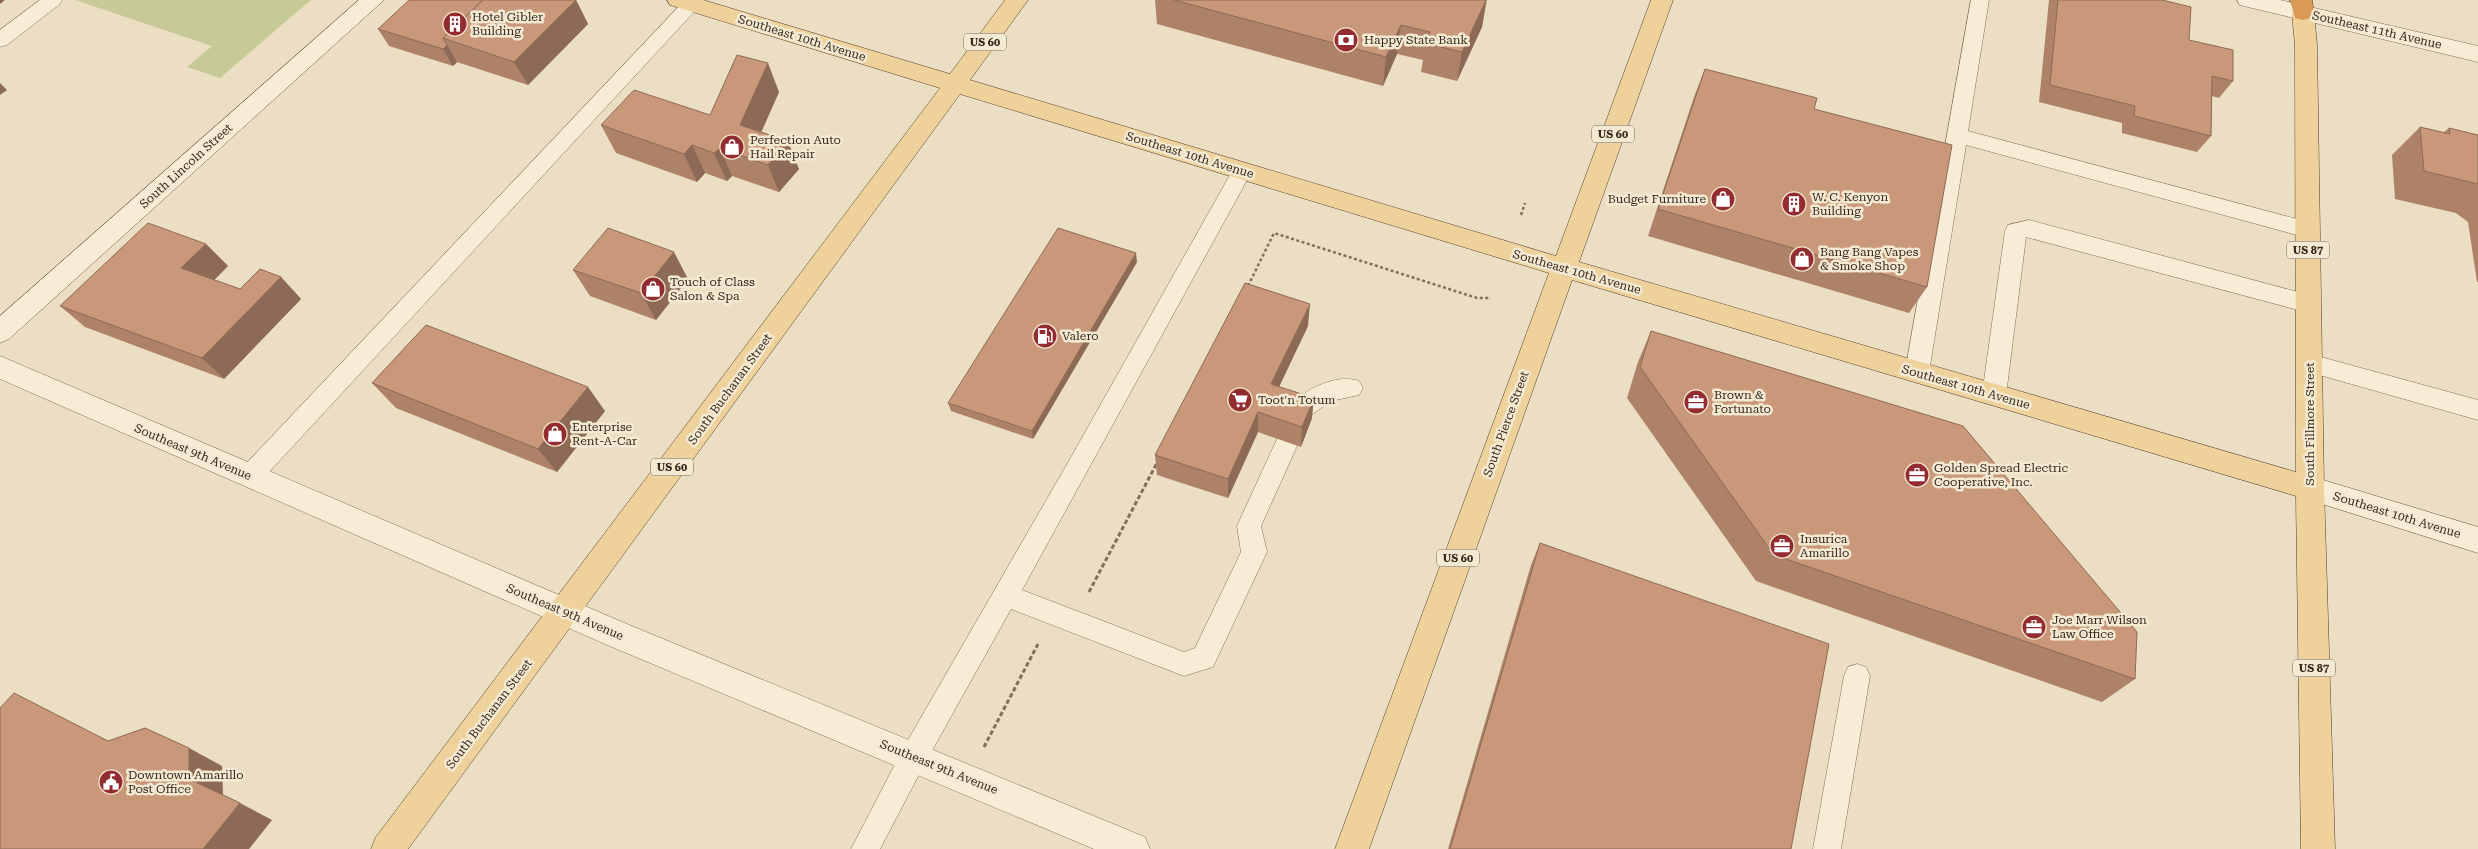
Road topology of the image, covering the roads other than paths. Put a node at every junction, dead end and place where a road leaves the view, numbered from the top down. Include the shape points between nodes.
1 (53, 0) edge
2 (372, 0) edge
3 (1016, 0) edge
4 (1662, 0) edge
5 (1980, 0) edge
6 (2248, 0) edge
7 (688, 1) edge
8 (2304, 4) edge
9 (0, 40) edge
10 (2478, 54) edge
11 (954, 84) junction
12 (1958, 136) junction
13 (1242, 171) junction
14 (2308, 230) junction
15 (1563, 267) junction
16 (2309, 304) junction
17 (0, 332) edge
18 (2310, 363) junction
19 (0, 367) edge
20 (1917, 372) junction
21 (1350, 388) dead end
22 (1994, 395) junction
23 (2478, 410) edge
24 (250, 476) junction
25 (2310, 488) junction
26 (2478, 540) edge
27 (1005, 596) junction
28 (566, 612) junction
29 (1856, 676) dead end
30 (914, 756) junction
31 (388, 849) edge
32 (865, 849) edge
33 (1133, 849) edge
34 (1352, 849) edge
35 (1827, 849) edge
36 (2318, 849) edge

1 - 9 lane
2 - 17 street, South Lincoln Street
3 - 11 main road, South Buchanan Street / US 60
4 - 15 main road, South Pierce Street / US 60
5 - 12 lane
6 - 8 street, Southeast 11th Avenue
7 - 11 main road, Southeast 10th Avenue
7 - 24 lane
8 - 10 street, Southeast 11th Avenue
8 - 14 main road, South Fillmore Street / US 87
11 - 13 main road, Southeast 10th Avenue
11 - 28 main road, South Buchanan Street / US 60
12 - 14 lane
12 - 20 lane
13 - 15 main road, Southeast 10th Avenue
13 - 27 lane
14 - 16 main road, South Fillmore Street / US 87
15 - 20 main road, Southeast 10th Avenue
15 - 34 main road, South Pierce Street / US 60
16 - 18 main road, South Fillmore Street / US 87
16 - 22 lane via 2029,228 2016,231
18 - 23 lane
18 - 25 main road, South Fillmore Street / US 87
19 - 24 street, Southeast 9th Avenue
20 - 22 main road, Southeast 10th Avenue
21 - 27 lane via 1325,392 1302,409 1249,526 1254,552 1204,658 1184,664
22 - 25 main road, Southeast 10th Avenue
24 - 28 street, Southeast 9th Avenue
25 - 26 street, Southeast 10th Avenue
25 - 36 main road, South Fillmore Street / US 87
27 - 30 lane
28 - 30 street, Southeast 9th Avenue
28 - 31 main road, South Buchanan Street / US 60
29 - 35 lane
30 - 32 lane
30 - 33 street, Southeast 9th Avenue

